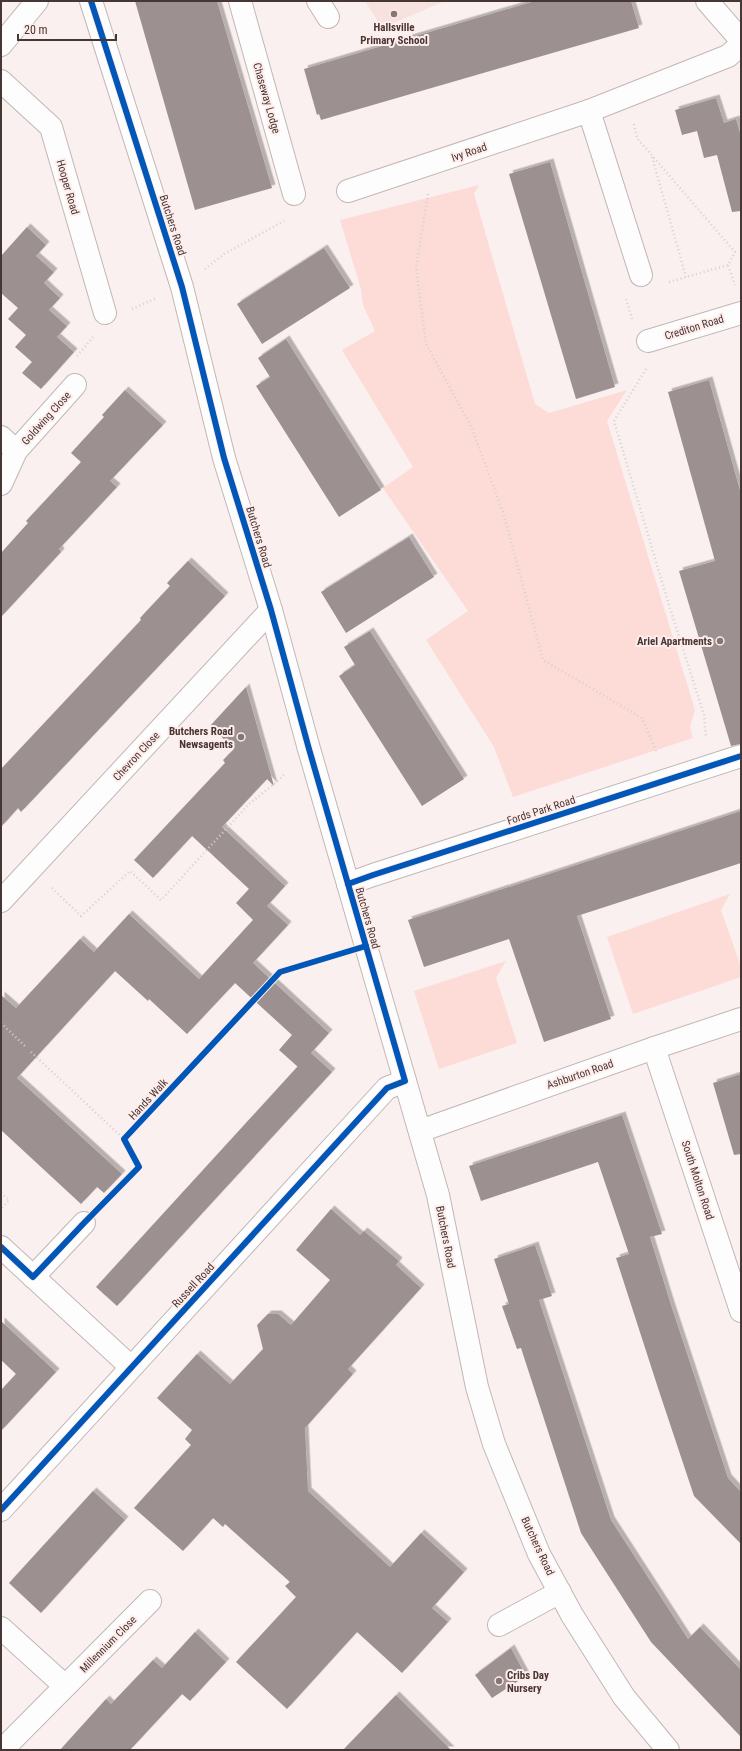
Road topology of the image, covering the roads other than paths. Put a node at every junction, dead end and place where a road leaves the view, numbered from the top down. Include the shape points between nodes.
1 (37, 1) edge
2 (91, 1) edge
3 (240, 1) edge
4 (707, 1) edge
5 (741, 40) edge
6 (1, 45) edge
7 (741, 45) edge
8 (1, 82) edge
9 (589, 111) junction
10 (348, 191) dead end
11 (294, 194) dead end
12 (641, 275) road end
13 (105, 313) dead end
14 (741, 313) edge
15 (648, 341) road end
16 (75, 385) dead end
17 (8, 444) edge
18 (1, 484) edge
19 (271, 610) junction
20 (741, 756) edge
21 (348, 884) junction
22 (1, 901) edge
23 (741, 1020) edge
24 (654, 1048) junction
25 (405, 1081) junction
26 (420, 1131) junction
27 (84, 1223) road end
28 (1, 1246) edge
29 (33, 1277) junction
30 (741, 1312) edge
31 (131, 1367) junction
32 (1, 1510) edge
33 (560, 1592) junction
34 (150, 1601) dead end
35 (499, 1625) dead end
36 (1, 1628) edge
37 (65, 1686) junction
38 (8, 1744) dead end
39 (668, 1750) edge

1 - 6 street
2 - 19 street, Butchers Road via 182,287 224,458
3 - 11 street, Chaseway Lodge
4 - 5 street
7 - 9 street, Ivy Road via 728,56
8 - 13 street, Hooper Road via 51,127
9 - 10 street, Ivy Road
9 - 12 street
14 - 15 street, Crediton Road
16 - 17 street, Goldwing Close
17 - 18 street, Goldwing Close
19 - 21 street, Butchers Road
19 - 22 street, Chevron Close
20 - 21 street, Fords Park Road
21 - 25 street, Butchers Road
23 - 24 street, Ashburton Road
24 - 26 street, Ashburton Road
24 - 30 street, South Molton Road
25 - 26 street, Butchers Road
25 - 31 street, Russell Road via 387,1088
26 - 33 street, Butchers Road via 438,1195 477,1387 494,1444 539,1554
27 - 29 street
28 - 29 street
29 - 31 street
31 - 32 street, Russell Road
33 - 35 street
33 - 39 street, Butchers Road via 624,1697
34 - 37 street, Millennium Close
36 - 37 street
37 - 38 street, Millennium Close

